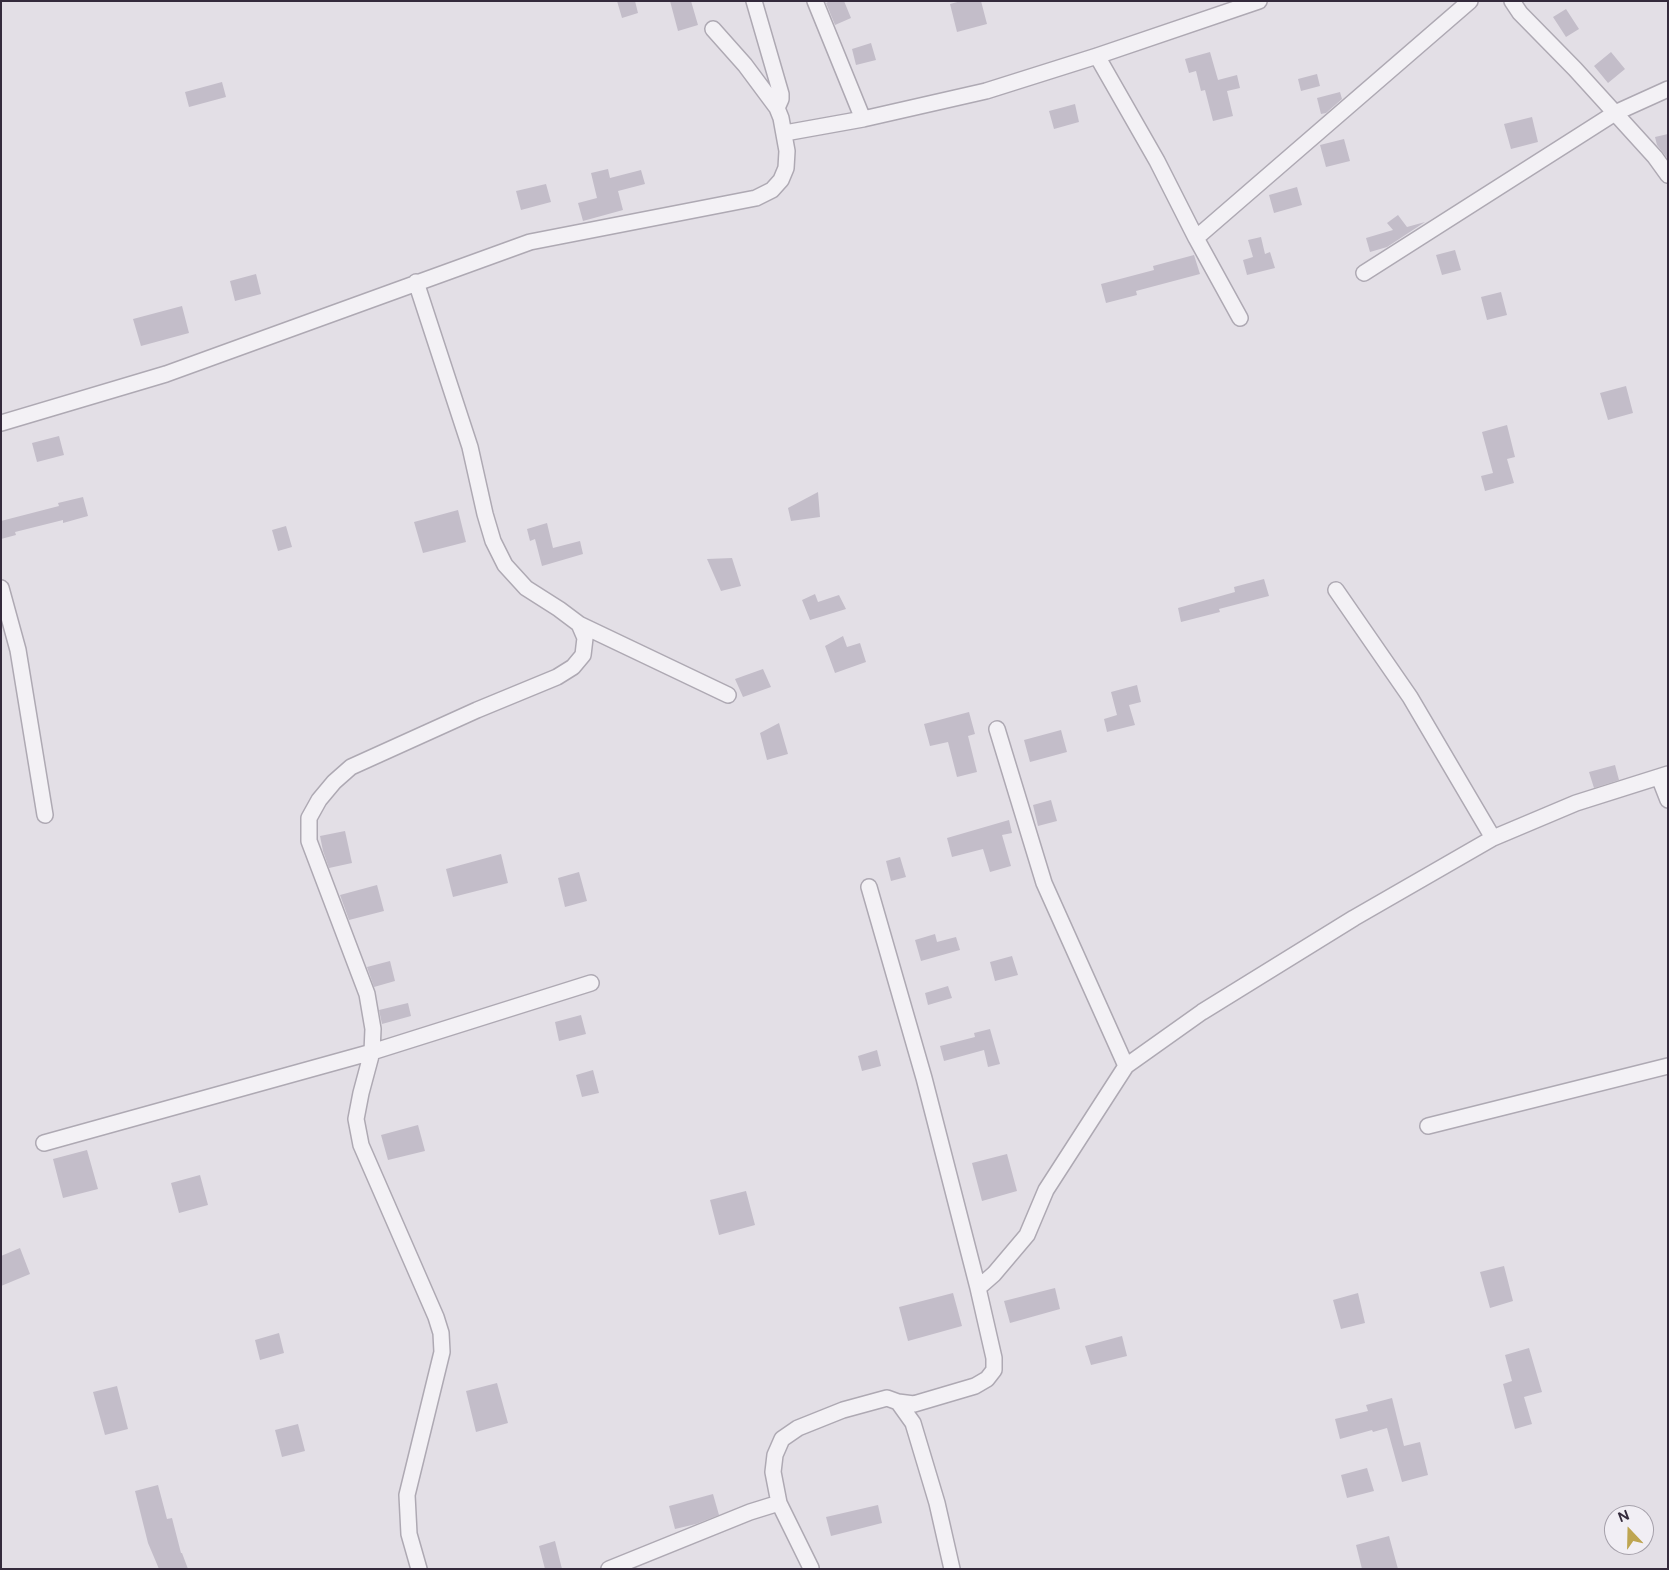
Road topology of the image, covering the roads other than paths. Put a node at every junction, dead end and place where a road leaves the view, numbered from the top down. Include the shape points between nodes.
1 (754, 1) edge
2 (815, 1) edge
3 (1259, 1) edge
4 (1470, 1) edge
5 (1512, 1) edge
6 (713, 29) dead end
7 (1097, 56) junction
8 (1668, 89) edge
9 (777, 108) junction
10 (1615, 113) junction
11 (863, 118) junction
12 (785, 133) junction
13 (1668, 175) edge
14 (1196, 238) junction
15 (1364, 273) dead end
16 (416, 282) junction
17 (1240, 318) dead end
18 (1, 423) edge
19 (1, 588) edge
20 (1336, 590) dead end
21 (579, 624) junction
22 (6, 625) edge
23 (728, 695) dead end
24 (997, 729) dead end
25 (1663, 776) edge
26 (1668, 800) edge
27 (45, 815) dead end
28 (1493, 838) junction
29 (869, 887) dead end
30 (591, 983) dead end
31 (372, 1052) junction
32 (1126, 1066) junction
33 (1668, 1066) edge
34 (1428, 1126) dead end
35 (44, 1143) dead end
36 (978, 1288) junction
37 (898, 1402) junction
38 (779, 1503) junction
39 (811, 1568) edge
40 (419, 1569) edge
41 (609, 1569) edge
42 (952, 1569) edge

1 - 9 street via 781,94
2 - 11 street
3 - 7 street
4 - 14 street
5 - 10 street
6 - 9 street
7 - 11 street via 986,91
7 - 14 street via 1157,161
8 - 10 street
9 - 12 street
10 - 13 street
10 - 15 street
11 - 12 street
12 - 16 street via 786,168 781,180 772,190 756,198 530,242
14 - 17 street
16 - 18 street via 166,374
16 - 21 street via 470,447 493,541 506,565 526,588
19 - 22 street
20 - 28 street via 1410,697
21 - 23 street
21 - 31 street via 586,638 583,654 573,667 557,677 351,767 324,794 309,818 309,841 367,994 373,1029
22 - 27 street via 18,650
24 - 32 street via 1044,883
25 - 26 street
25 - 28 street via 1576,803
28 - 32 street via 1354,918 1202,1012
29 - 36 street via 924,1078
30 - 31 street
31 - 35 street
31 - 40 street via 356,1119 361,1144 441,1333 442,1352 407,1495 409,1534
32 - 36 street via 1046,1190 1027,1235
33 - 34 street
36 - 37 street via 994,1370 975,1386 914,1404
37 - 38 street via 887,1398 843,1410 798,1428 782,1439 775,1455 773,1472
37 - 42 street via 913,1423 937,1503
38 - 39 street
38 - 41 street

